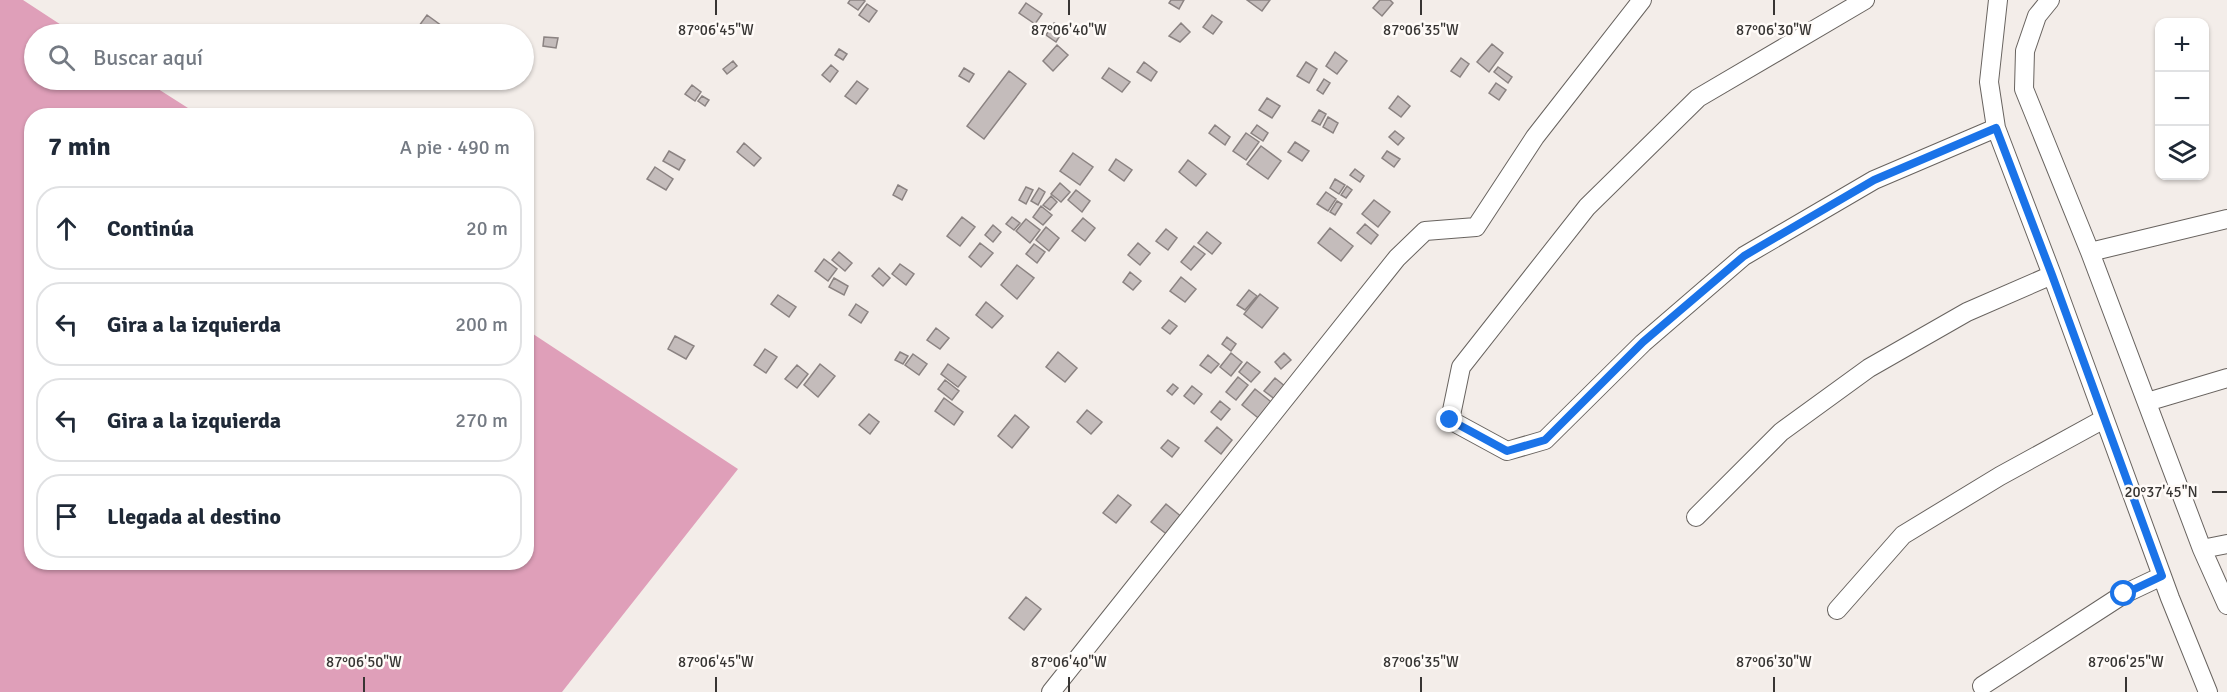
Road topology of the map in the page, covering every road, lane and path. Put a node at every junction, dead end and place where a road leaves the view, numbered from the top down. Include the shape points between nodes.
1 (1642, 0) edge
2 (1865, 0) edge
3 (1998, 0) edge
4 (2050, 0) edge
5 (1996, 128) junction
6 (2227, 219) edge
7 (2090, 252) junction
8 (2052, 275) junction
9 (2227, 378) edge
10 (2146, 402) junction
11 (2104, 419) junction
12 (1696, 517) dead end
13 (2227, 544) edge
14 (2202, 549) junction
15 (2162, 576) junction
16 (2227, 605) edge
17 (1837, 610) dead end
18 (1982, 686) dead end
19 (1051, 692) edge
20 (2208, 692) edge

1 - 19 street via 1535,137 1476,227 1425,231 1397,258
2 - 5 street via 1698,98 1587,207 1461,367 1450,420 1507,451 1545,440 1643,342 1744,256 1874,180
3 - 5 street via 1989,82
4 - 7 street via 2037,16 2025,51 2024,89
5 - 8 street
6 - 7 street
7 - 10 street
8 - 11 street
8 - 12 street via 1967,312 1869,368 1781,432
9 - 10 street
10 - 14 street
11 - 15 street
11 - 17 street via 1903,535
13 - 14 street
14 - 16 street
15 - 18 street via 2124,594
15 - 20 street

